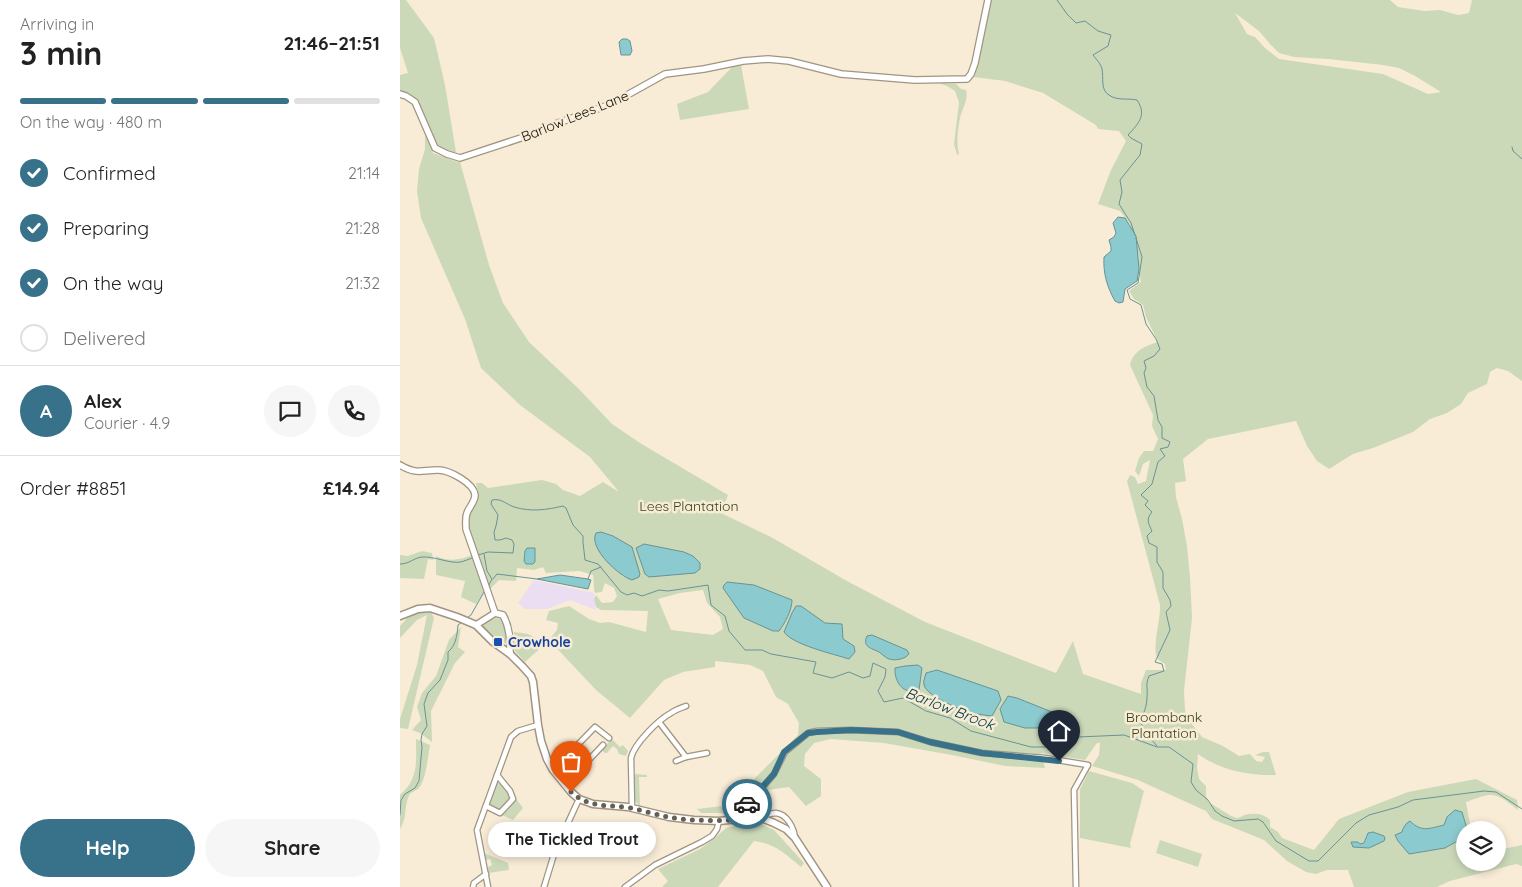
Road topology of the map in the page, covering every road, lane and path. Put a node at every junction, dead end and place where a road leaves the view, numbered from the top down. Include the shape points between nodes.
1 (988, 0) edge
2 (400, 94) edge
3 (400, 465) edge
4 (495, 613) junction
5 (400, 616) edge
6 (476, 625) junction
7 (510, 654) junction
8 (686, 706) dead end
9 (659, 722) junction
10 (538, 726) junction
11 (609, 738) dead end
12 (603, 745) dead end
13 (707, 753) dead end
14 (686, 757) junction
15 (676, 761) dead end
16 (553, 770) junction
17 (497, 776) junction
18 (565, 785) junction
19 (579, 799) junction
20 (486, 806) junction
21 (632, 808) junction
22 (759, 817) junction
23 (735, 820) junction
24 (718, 821) junction
25 (795, 838) junction
26 (486, 874) junction
27 (473, 887) edge
28 (488, 887) edge
29 (544, 887) edge
30 (625, 887) edge
31 (827, 887) edge
32 (1076, 887) edge

1 - 2 street, Barlow Lees Lane via 975,63 967,78 915,80 841,74 789,61 743,61 665,74 611,104 530,136 460,158 436,148 415,102
3 - 4 street via 416,472 440,470 473,488 474,500 467,511 466,528
4 - 6 street
4 - 7 street via 503,615 507,623
5 - 6 main road via 430,608
6 - 7 main road
7 - 10 main road via 533,682
8 - 9 street
9 - 14 street
9 - 21 street via 633,751
10 - 16 main road
10 - 17 street via 518,731 512,737
11 - 16 street via 595,727
12 - 18 street
13 - 14 street
14 - 15 street
16 - 18 main road
17 - 20 street
17 - 20 street via 513,799 500,813
18 - 19 main road
19 - 21 main road
19 - 29 street via 554,851
20 - 26 street via 477,830
21 - 24 main road via 668,817
22 - 23 main road
22 - 25 main road via 774,822
22 - 25 street via 775,813 782,815 794,830
23 - 24 main road
23 - 32 street via 735,816 774,774 784,752 808,733 851,730 898,732 982,753 1088,765 1074,790
24 - 30 street via 712,836 655,865
25 - 31 main road
26 - 27 street
26 - 28 street

